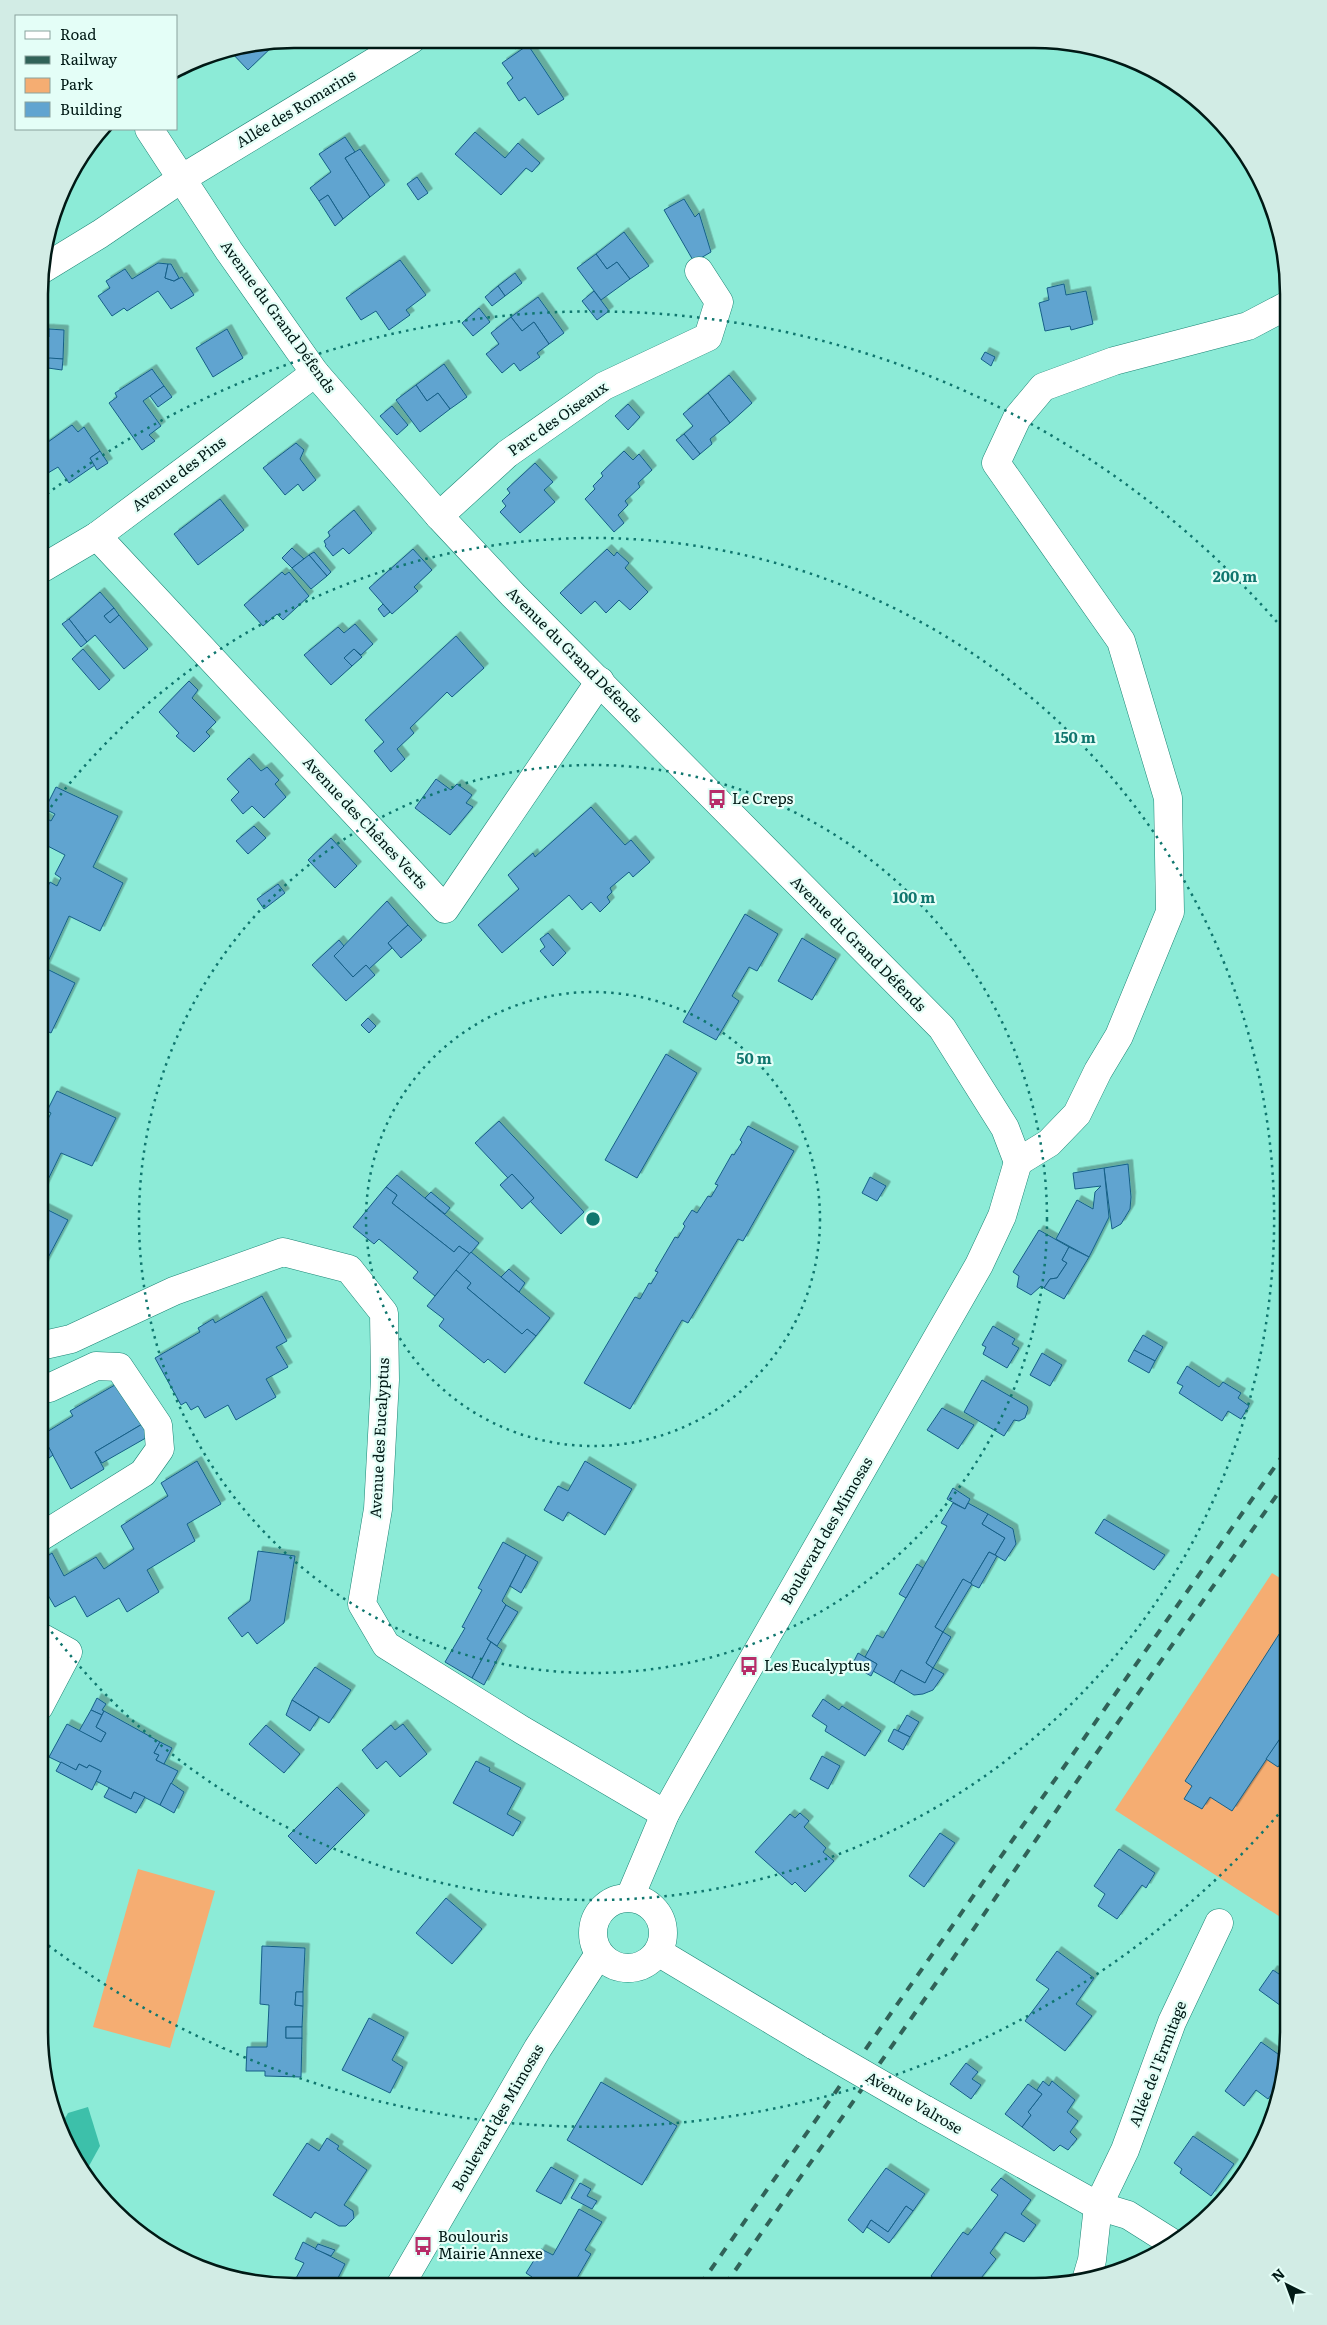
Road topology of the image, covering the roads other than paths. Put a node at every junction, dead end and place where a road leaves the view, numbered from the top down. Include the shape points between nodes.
1 (399, 48) edge
2 (150, 130) edge
3 (180, 178) junction
4 (50, 265) edge
5 (699, 272) dead end
6 (1280, 309) edge
7 (315, 373) junction
8 (439, 516) junction
9 (98, 536) junction
10 (48, 564) edge
11 (600, 681) junction
12 (1018, 1162) junction
13 (48, 1344) edge
14 (48, 1388) edge
15 (48, 1532) edge
16 (48, 1641) edge
17 (48, 1690) edge
18 (665, 1814) junction
19 (630, 1898) junction
20 (1219, 1922) dead end
21 (658, 1952) junction
22 (599, 1954) junction
23 (1098, 2206) junction
24 (1165, 2239) edge
25 (1089, 2271) edge
26 (404, 2278) edge

1 - 3 street, Allée des Romarins
2 - 3 street, Avenue du Grand Défends
3 - 4 street, Allée des Romarins
3 - 7 street, Avenue du Grand Défends
5 - 8 street, Parc des Oiseaux via 718,302 708,337 604,386 507,454
6 - 12 street via 1248,326 1114,361 1044,387 1016,418 996,463 1121,642 1168,798 1170,912 1119,1036 1077,1114 1049,1143
7 - 8 street, Avenue du Grand Défends
7 - 9 street, Avenue des Pins
8 - 11 street, Avenue du Grand Défends
9 - 10 street, Avenue des Pins
9 - 11 street, Avenue des Chênes Verts via 445,909
11 - 12 street, Avenue du Grand Défends via 942,1028 1005,1128
12 - 18 street, Boulevard des Mimosas via 1002,1216 979,1265
13 - 18 street, Avenue des Eucalyptus via 71,1339 174,1291 283,1252 349,1269 384,1313 385,1380 378,1509 362,1604 386,1645
14 - 15 street via 96,1366 119,1367 158,1425 160,1449 143,1473
16 - 17 street via 68,1652
18 - 19 street, Boulevard des Mimosas
19 - 21 street via 640,1900 657,1912 664,1932
19 - 22 street via 619,1899 600,1912 593,1932
20 - 23 street, Allée de l'Ermitage via 1172,2022 1124,2150
21 - 22 street via 650,1961 629,1969 607,1962
21 - 23 street, Avenue Valrose, bridge via 924,2109
22 - 26 street, Boulevard des Mimosas via 538,2048
23 - 24 street, Avenue Valrose via 1128,2215
23 - 25 street, Allée de l'Ermitage

